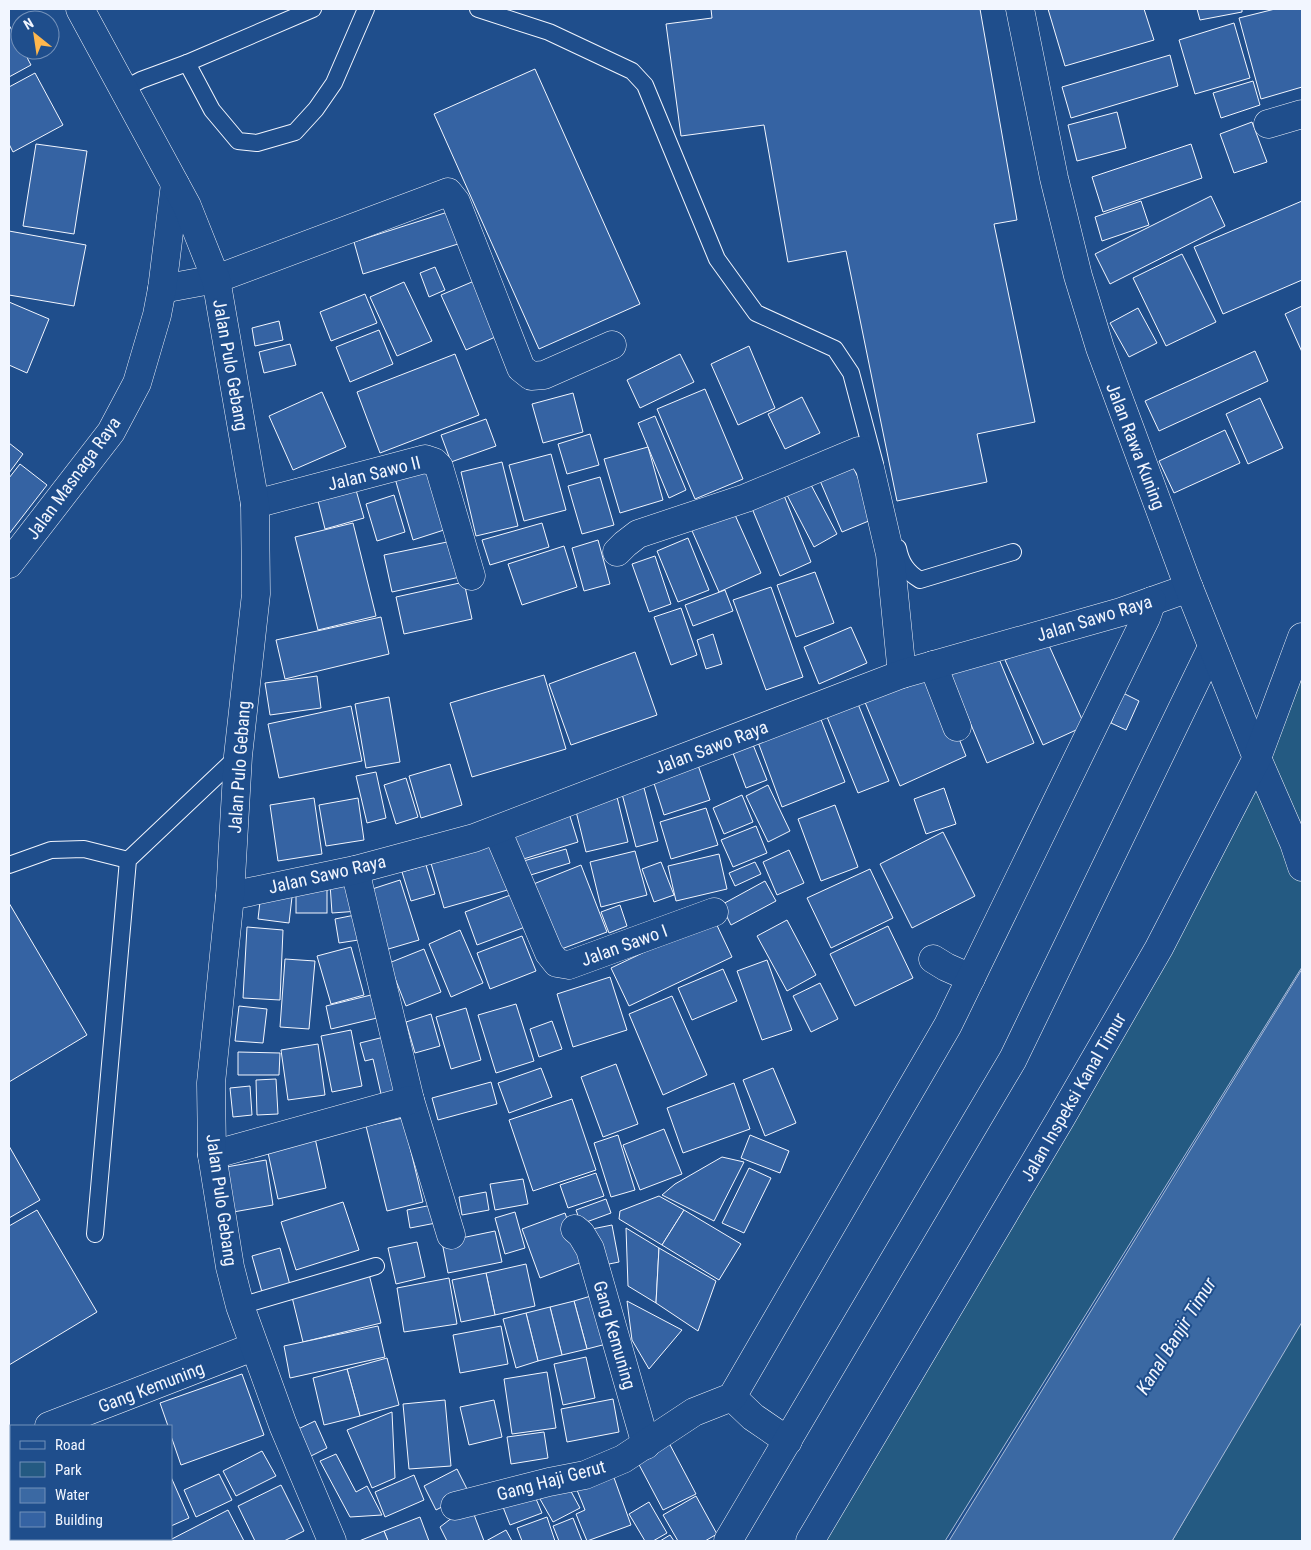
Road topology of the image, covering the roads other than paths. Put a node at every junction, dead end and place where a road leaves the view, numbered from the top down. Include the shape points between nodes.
1 (80, 9) edge
2 (313, 9) edge
3 (366, 9) edge
4 (478, 9) edge
5 (1020, 9) edge
6 (187, 63) junction
7 (124, 90) junction
8 (1302, 114) edge
9 (1268, 124) dead end
10 (175, 184) junction
11 (216, 278) junction
12 (162, 289) junction
13 (612, 345) dead end
14 (254, 504) junction
15 (617, 552) dead end
16 (1013, 552) dead end
17 (9, 564) edge
18 (471, 576) dead end
19 (1189, 588) junction
20 (1152, 601) junction
21 (1302, 637) edge
22 (1212, 647) junction
23 (933, 665) junction
24 (902, 674) junction
25 (957, 727) dead end
26 (238, 756) junction
27 (1257, 758) junction
28 (497, 830) junction
29 (1298, 855) edge
30 (128, 860) junction
31 (9, 865) edge
32 (355, 870) junction
33 (230, 896) junction
34 (714, 912) dead end
35 (933, 959) dead end
36 (971, 978) junction
37 (410, 1100) junction
38 (212, 1155) junction
39 (575, 1229) dead end
40 (95, 1234) dead end
41 (451, 1236) dead end
42 (376, 1266) dead end
43 (240, 1306) junction
44 (253, 1347) junction
45 (732, 1397) junction
46 (52, 1425) edge
47 (788, 1440) junction
48 (646, 1445) junction
49 (455, 1506) dead end
50 (332, 1541) edge
51 (728, 1541) edge
52 (810, 1541) edge

1 - 7 street, Jalan Pulo Gebang
2 - 6 lane
3 - 6 lane via 334,83 295,132 257,143 238,141 212,110
4 - 16 lane via 550,32 632,71 645,85 717,259 756,313 834,349 852,373 901,562 910,574 920,580
5 - 19 street, Jalan Rawa Kuning via 1054,178 1084,294 1100,348
6 - 7 lane
7 - 10 street, Jalan Pulo Gebang
8 - 9 street
10 - 11 street, Jalan Pulo Gebang
10 - 12 street, Jalan Masnaga Raya
11 - 12 street
11 - 13 street via 448,192 456,202 521,368 531,376 544,375
11 - 14 street, Jalan Pulo Gebang
12 - 17 street, Jalan Masnaga Raya via 137,383 111,432
14 - 18 street, Jalan Sawo II via 425,459 439,467
14 - 26 street, Jalan Pulo Gebang via 256,594
15 - 24 street via 638,534 746,498 859,451 870,468 890,554
19 - 20 street, Jalan Sawo Raya
19 - 22 street, Jalan Rawa Kuning
20 - 23 street, Jalan Sawo Raya
20 - 36 street
21 - 27 street, Jalan Inspeksi Kanal Timur
22 - 27 street, Jalan Rawa Kuning
22 - 47 street via 1012,1059
23 - 24 street, Jalan Sawo Raya
23 - 25 street
24 - 28 street, Jalan Sawo Raya
26 - 30 lane
26 - 33 street, Jalan Pulo Gebang
27 - 29 street, Jalan Rawa Kuning
27 - 52 street, Jalan Inspeksi Kanal Timur via 1159,948
28 - 32 street, Jalan Sawo Raya
28 - 34 street, Jalan Sawo I via 549,953 557,963 569,966
30 - 31 lane via 84,849 50,850
30 - 40 lane
32 - 33 street, Jalan Sawo Raya
32 - 37 street
33 - 38 street, Jalan Pulo Gebang via 212,1082
35 - 36 street
36 - 45 street via 948,1025
37 - 38 street
37 - 41 street
38 - 43 street, Jalan Pulo Gebang via 230,1267
39 - 48 street, Gang Kemuning via 590,1249
42 - 43 lane
43 - 44 street, Jalan Pulo Gebang
44 - 46 street, Gang Kemuning
44 - 50 street, Jalan Pulo Gebang
45 - 47 street via 753,1417
45 - 48 street, Gang Haji Gerut via 694,1412
47 - 51 street
48 - 49 street, Gang Haji Gerut via 585,1474

